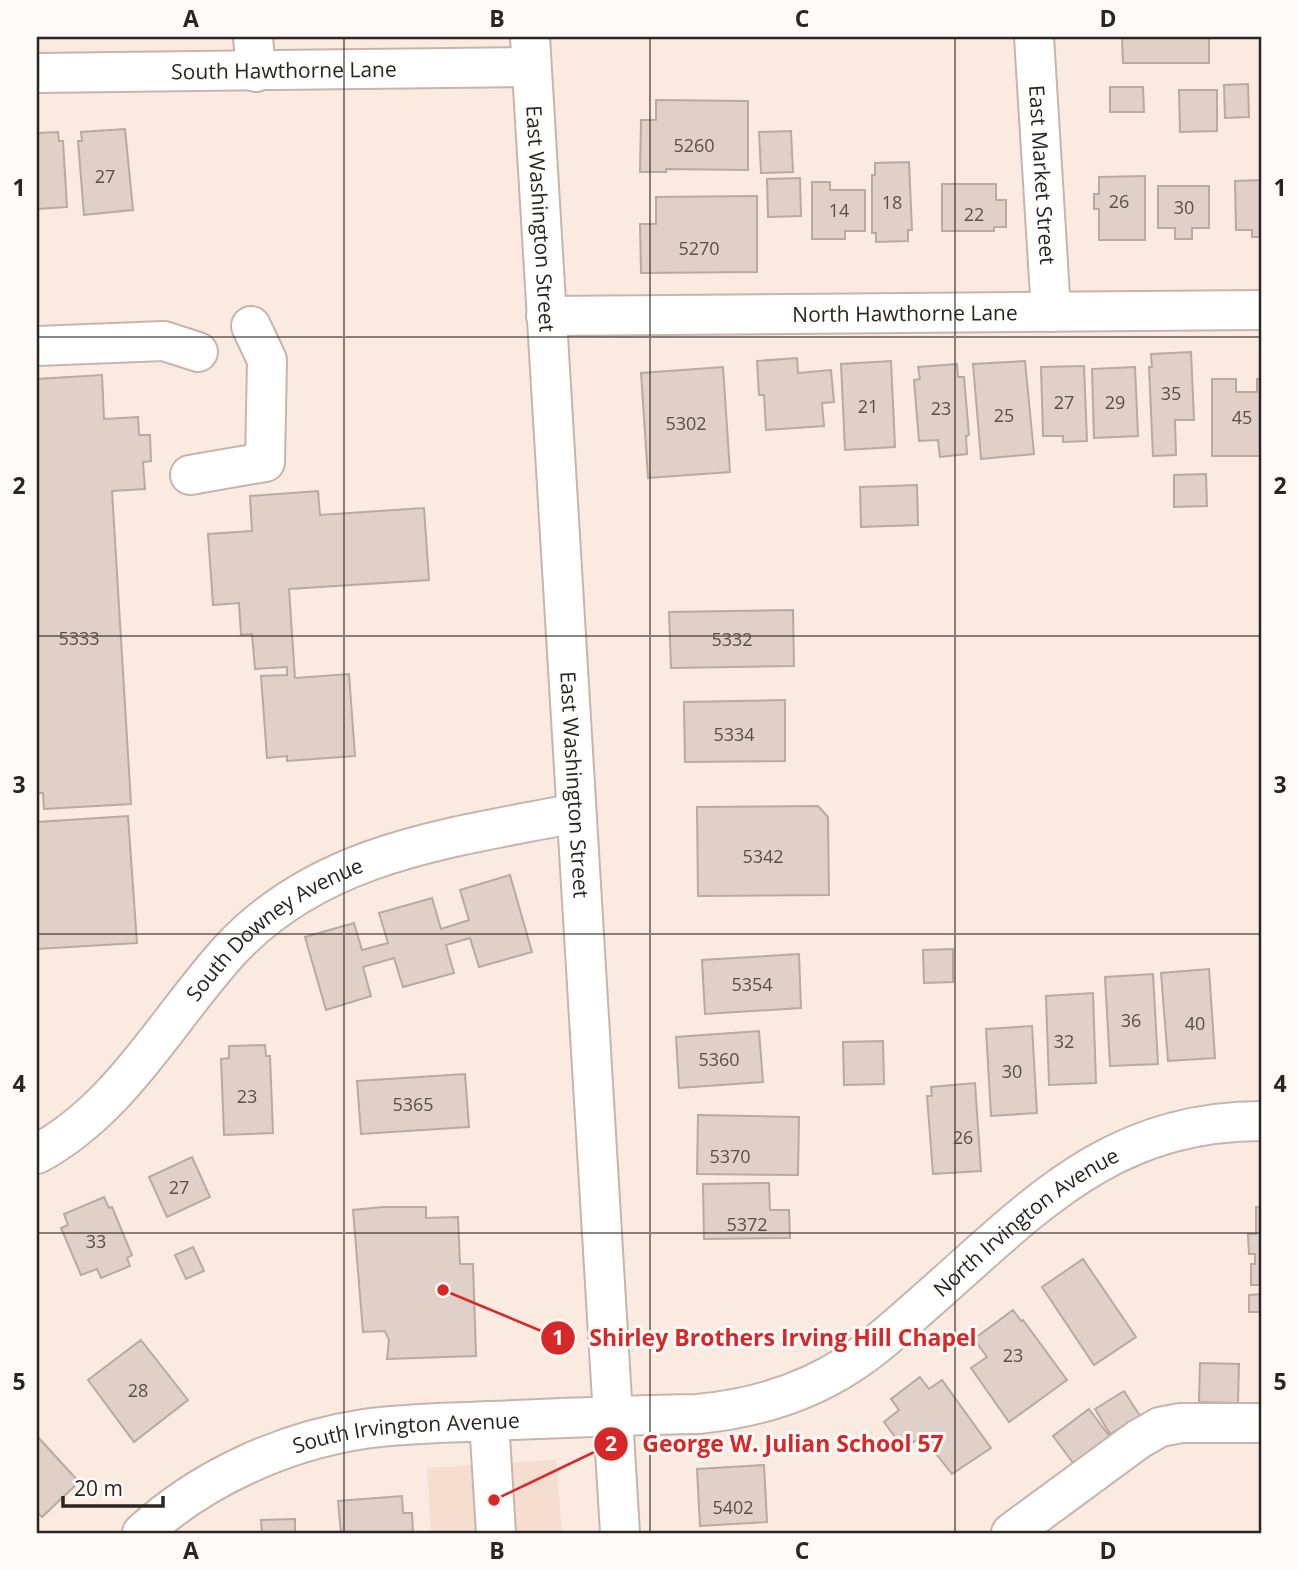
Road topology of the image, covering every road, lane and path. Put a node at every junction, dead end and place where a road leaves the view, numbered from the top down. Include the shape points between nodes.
1 (1034, 37) edge
2 (531, 52) edge
3 (254, 54) edge
4 (37, 74) edge
5 (1262, 310) edge
6 (1051, 312) junction
7 (546, 316) junction
8 (251, 326) dead end
9 (37, 346) edge
10 (198, 352) dead end
11 (190, 475) dead end
12 (576, 813) junction
13 (1262, 1121) edge
14 (37, 1154) edge
15 (612, 1415) junction
16 (489, 1422) junction
17 (1262, 1423) edge
18 (142, 1533) edge
19 (496, 1533) edge
20 (620, 1533) edge
21 (1011, 1533) edge

1 - 6 street, East Market Street
2 - 3 street, South Hawthorne Lane
2 - 7 street, East Washington Street
3 - 4 street, South Hawthorne Lane
5 - 6 street, North Hawthorne Lane
6 - 7 street, North Hawthorne Lane
7 - 12 street, East Washington Street
8 - 11 street via 267,360 265,462
9 - 10 street via 164,341
12 - 14 street, South Downey Avenue via 391,852 348,867 296,896 245,934 104,1105
12 - 15 street, East Washington Street
13 - 15 street, North Irvington Avenue via 1177,1130 1133,1144 1092,1165 1042,1201 886,1337 820,1380 730,1410
15 - 16 street, South Irvington Avenue
15 - 20 street, East Washington Street
16 - 18 street, South Irvington Avenue via 371,1428 290,1448 232,1471
16 - 19 street
17 - 21 street via 1160,1427

